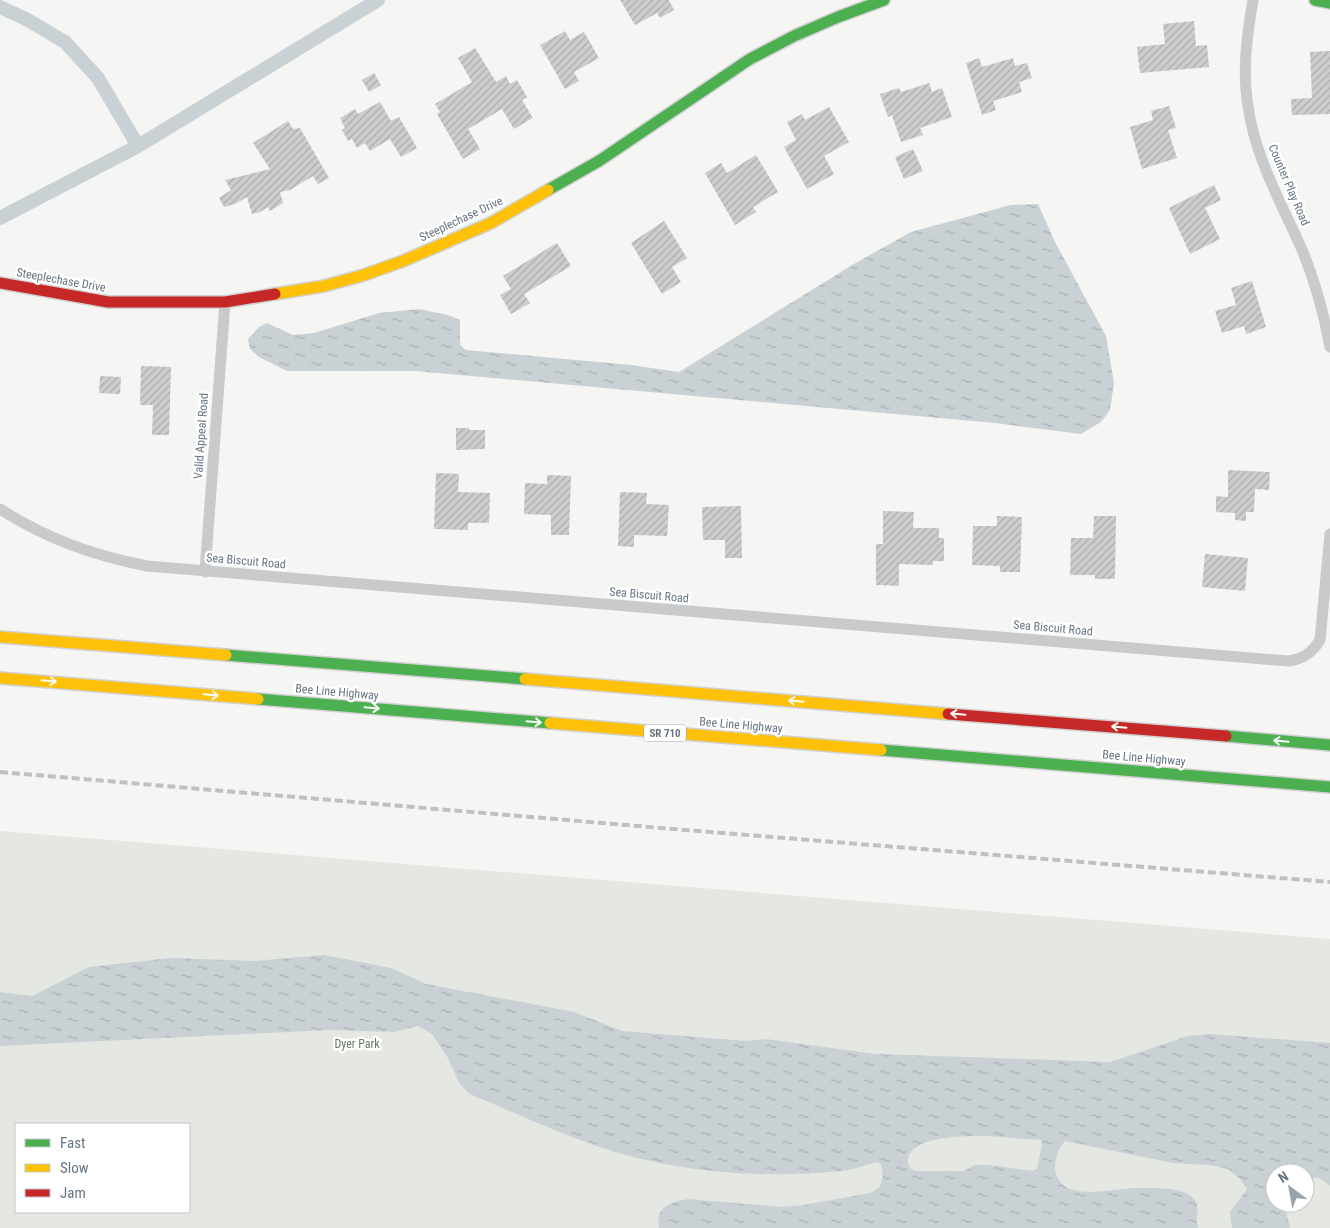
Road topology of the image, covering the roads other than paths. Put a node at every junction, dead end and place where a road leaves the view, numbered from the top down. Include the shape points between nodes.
1 (884, 0) edge
2 (1253, 0) edge
3 (1315, 0) edge
4 (1330, 3) edge
5 (0, 283) edge
6 (225, 302) junction
7 (1330, 347) edge
8 (0, 509) edge
9 (1330, 534) edge
10 (205, 572) junction
11 (0, 637) edge
12 (0, 678) edge
13 (1330, 745) edge
14 (1330, 787) edge

1 - 6 main road, Steeplechase Drive via 838,16 750,59 599,161 491,223 364,275 324,286
2 - 7 street, Counter Play Road via 1245,64 1254,137 1303,252 1316,288
3 - 4 main road
5 - 6 main road, Steeplechase Drive via 108,302
6 - 10 street, Valid Appeal Road
8 - 10 street, Sea Biscuit Road via 50,537 109,559
9 - 10 street, Sea Biscuit Road via 1320,640 1307,656 1288,661
13 -> 11 main road
12 -> 14 main road, Bee Line Highway / SR 710

